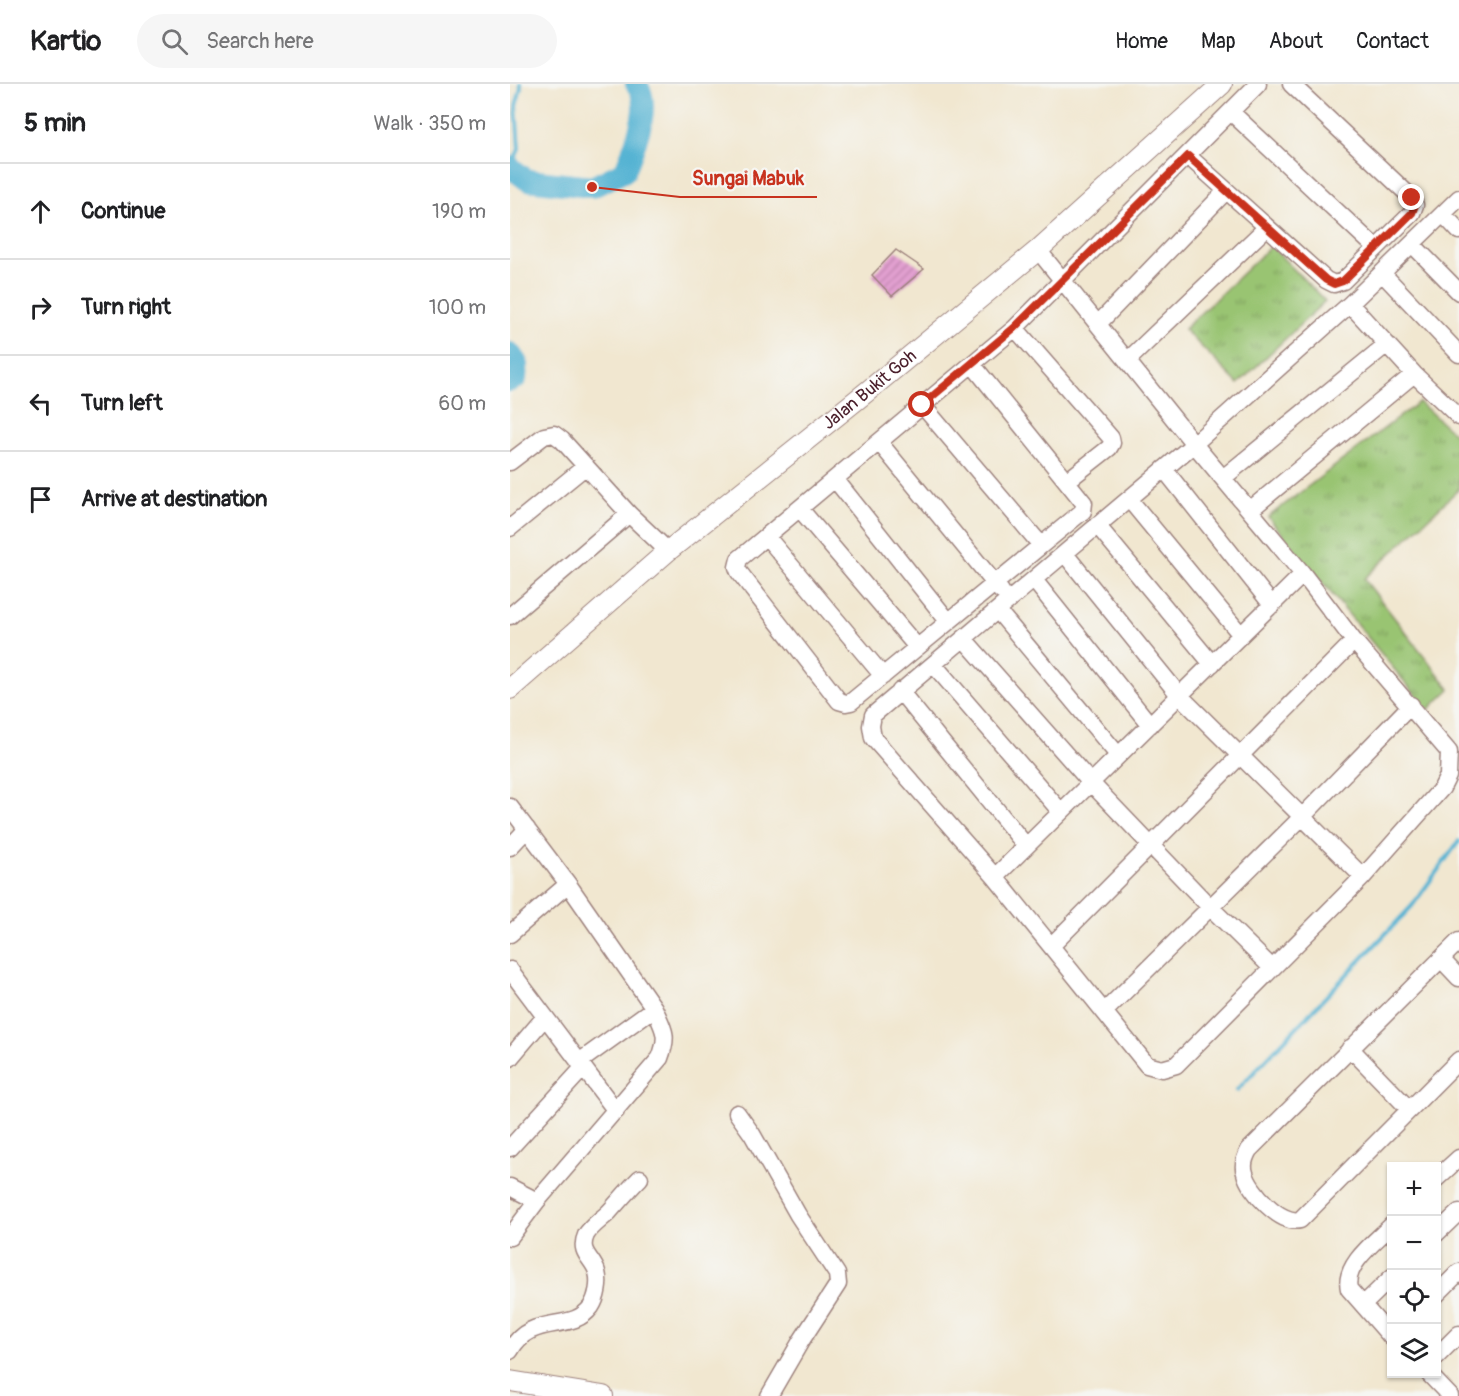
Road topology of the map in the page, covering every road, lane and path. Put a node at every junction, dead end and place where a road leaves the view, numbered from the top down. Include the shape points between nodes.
1 (1222, 84) edge
2 (1258, 84) edge
3 (1291, 84) edge
4 (1231, 112) junction
5 (1188, 156) junction
6 (1226, 191) junction
7 (1459, 198) edge
8 (1443, 214) junction
9 (1267, 227) junction
10 (1459, 231) edge
11 (1413, 245) junction
12 (1376, 248) junction
13 (1038, 250) junction
14 (1383, 273) junction
15 (1062, 279) junction
16 (1459, 292) edge
17 (1350, 304) junction
18 (1098, 324) junction
19 (1014, 328) junction
20 (1387, 344) junction
21 (1459, 354) edge
22 (1127, 361) junction
23 (972, 364) junction
24 (1414, 374) junction
25 (922, 405) junction
26 (1459, 417) edge
27 (879, 442) junction
28 (1194, 444) junction
29 (510, 462) edge
30 (586, 466) junction
31 (1164, 469) junction
32 (1223, 478) junction
33 (835, 479) junction
34 (1067, 482) junction
35 (1130, 499) junction
36 (800, 509) junction
37 (1250, 510) junction
38 (629, 514) junction
39 (1097, 525) junction
40 (510, 528) edge
41 (767, 537) junction
42 (1041, 545) junction
43 (668, 551) junction
44 (1065, 554) junction
45 (1303, 574) junction
46 (1034, 580) junction
47 (996, 584) junction
48 (1272, 605) junction
49 (1003, 607) junction
50 (510, 616) edge
51 (948, 621) junction
52 (1241, 635) junction
53 (963, 639) junction
54 (1354, 641) junction
55 (916, 647) junction
56 (1212, 664) junction
57 (934, 665) junction
58 (883, 676) junction
59 (510, 689) edge
60 (900, 692) junction
61 (1179, 695) junction
62 (1411, 705) junction
63 (1150, 725) junction
64 (1118, 755) junction
65 (1240, 757) junction
66 (1091, 783) junction
67 (510, 807) edge
68 (1061, 812) junction
69 (1302, 817) junction
70 (527, 829) junction
71 (1026, 846) junction
72 (1150, 846) junction
73 (510, 847) edge
74 (995, 877) junction
75 (1362, 877) junction
76 (568, 884) junction
77 (1210, 907) junction
78 (510, 934) edge
79 (1459, 941) edge
80 (1051, 946) junction
81 (1442, 960) junction
82 (1272, 968) junction
83 (510, 970) edge
84 (1459, 978) edge
85 (654, 1008) junction
86 (1105, 1011) junction
87 (544, 1018) junction
88 (1350, 1048) junction
89 (510, 1058) edge
90 (1459, 1060) edge
91 (581, 1065) junction
92 (1409, 1109) junction
93 (616, 1111) junction
94 (737, 1113) dead end
95 (510, 1148) edge
96 (1459, 1158) edge
97 (1441, 1175) edge
98 (640, 1178) dead end
99 (510, 1187) edge
100 (537, 1201) junction
101 (1459, 1212) edge
102 (1387, 1230) edge
103 (1441, 1230) edge
104 (511, 1235) edge
105 (1459, 1272) edge
106 (1387, 1282) edge
107 (1441, 1291) edge
108 (1363, 1305) junction
109 (1387, 1332) edge
110 (1459, 1334) edge
111 (510, 1352) edge
112 (1441, 1353) edge
113 (1433, 1378) edge
114 (510, 1381) edge
115 (603, 1396) edge
116 (769, 1396) edge
117 (1450, 1396) edge

1 - 13 main road, Jalan Bukit Goh
2 - 4 street
3 - 12 street via 1412,198 1412,213
4 - 5 street
4 - 12 street
5 - 6 street
5 - 15 street
6 - 9 street
6 - 18 street
7 - 8 street
8 - 10 street
8 - 11 street
9 - 12 street via 1334,284 1343,281
9 - 22 street
11 - 14 street
11 - 16 street
13 - 15 street
13 - 43 main road, Jalan Bukit Goh
14 - 17 street
14 - 21 street
15 - 18 street
15 - 19 street
17 - 20 street
17 - 28 street
18 - 22 street
19 - 23 street
19 - 34 street via 1111,438 1109,448
20 - 24 street
20 - 32 street
22 - 28 street
23 - 25 street
23 - 34 street
24 - 26 street
24 - 37 street
25 - 27 street
25 - 42 street
27 - 33 street
27 - 47 street
28 - 31 street
28 - 32 street
29 - 30 street via 544,436 554,434
30 - 38 street
30 - 40 street
31 - 35 street
31 - 48 street
32 - 37 street
33 - 36 street
33 - 51 street
34 - 42 street via 1084,503 1083,511
35 - 39 street
35 - 52 street
36 - 41 street
36 - 55 street
37 - 45 street
38 - 43 street
38 - 50 street
39 - 44 street
39 - 56 street
41 - 58 street
41 - 58 street via 739,559 739,572 839,701 851,702
42 - 47 street
43 - 59 main road, Jalan Bukit Goh
44 - 46 street
44 - 61 street
45 - 48 street
45 - 54 street
46 - 49 street
46 - 63 street
47 - 49 street
47 - 51 street
48 - 52 street
49 - 53 street
49 - 64 street
51 - 55 street
52 - 56 street
53 - 57 street
53 - 66 street
54 - 62 street
54 - 65 street
55 - 58 street
56 - 61 street
57 - 60 street
57 - 68 street
60 - 71 street
60 - 74 street via 873,715 873,738
61 - 63 street
61 - 65 street
62 - 69 street
62 - 75 street via 1449,752 1448,776 1442,788
63 - 64 street
64 - 66 street
65 - 69 street
65 - 72 street
66 - 68 street
66 - 72 street
67 - 70 street
68 - 71 street
69 - 75 street
69 - 77 street
70 - 73 street
70 - 76 street
71 - 74 street
72 - 77 street
72 - 80 street
74 - 80 street
75 - 82 street
76 - 78 street
76 - 85 street
77 - 82 street
77 - 86 street
79 - 81 street
80 - 86 street
81 - 84 street
81 - 88 street
82 - 86 street via 1176,1065 1162,1069 1147,1065
83 - 87 street
85 - 91 street
85 - 93 street via 666,1044 660,1058
87 - 89 street
87 - 91 street
88 - 92 street
88 - 92 street via 1245,1156 1245,1175 1269,1206 1280,1216 1300,1220
90 - 92 street
91 - 93 street
91 - 95 street
93 - 100 street
94 - 116 street via 838,1280
96 - 97 street
98 - 111 street via 587,1233 583,1246 597,1271 598,1287 592,1306 580,1317 528,1330
99 - 100 street
100 - 104 street
101 - 103 street
102 - 108 street via 1349,1273 1349,1289
105 - 107 street
106 - 108 street
108 - 109 street
110 - 112 street
113 - 117 street
114 - 115 main road

